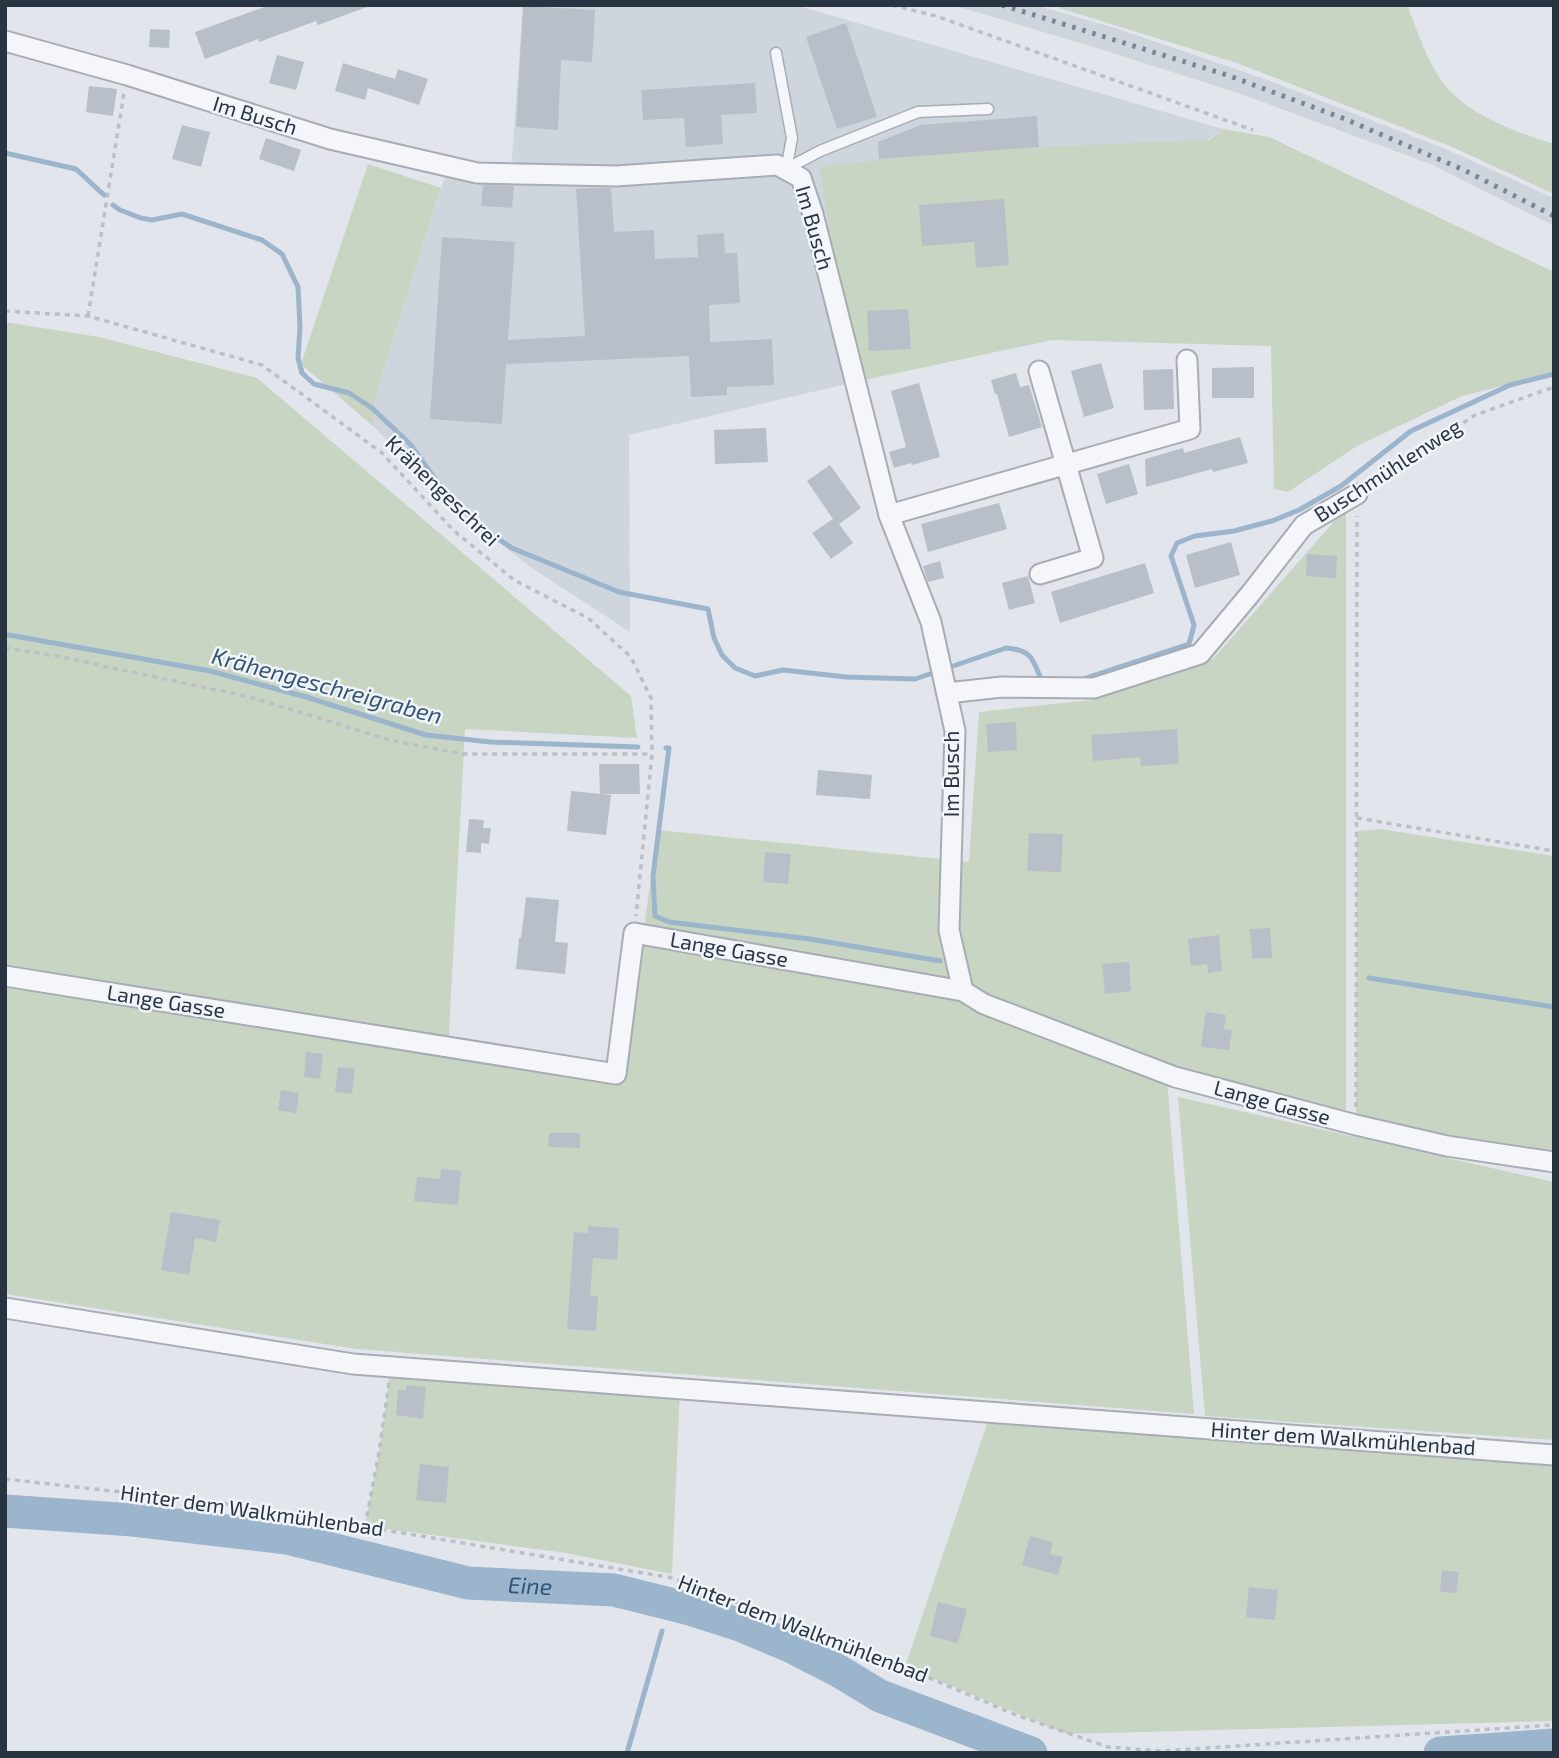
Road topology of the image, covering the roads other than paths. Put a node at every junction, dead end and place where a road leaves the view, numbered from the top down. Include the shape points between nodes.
1 (5, 41) edge
2 (776, 52) dead end
3 (988, 109) dead end
4 (786, 170) junction
5 (1187, 360) dead end
6 (1039, 370) dead end
7 (1066, 465) junction
8 (1357, 494) road end
9 (889, 515) junction
10 (1040, 574) dead end
11 (944, 680) junction
12 (5, 976) edge
13 (963, 991) junction
14 (1554, 1163) edge
15 (5, 1308) edge
16 (1554, 1455) edge

1 - 4 street, Im Busch via 330,139 477,173 616,176 777,165
2 - 4 lane via 792,138
3 - 4 lane via 918,112 820,151
4 - 9 street, Im Busch via 801,177 813,214
5 - 7 street via 1190,429
6 - 7 street
7 - 9 street
7 - 10 street via 1093,558
8 - 11 street, Buschmühlenweg via 1304,525 1200,654 1094,688 1002,687
9 - 11 street, Im Busch via 931,622
11 - 13 street, Im Busch via 955,732 949,930
12 - 13 street, Lange Gasse via 616,1073 634,933
13 - 14 street, Lange Gasse via 984,1004 1175,1077 1447,1146
15 - 16 street, Hinter dem Walkmühlenbad via 353,1364

